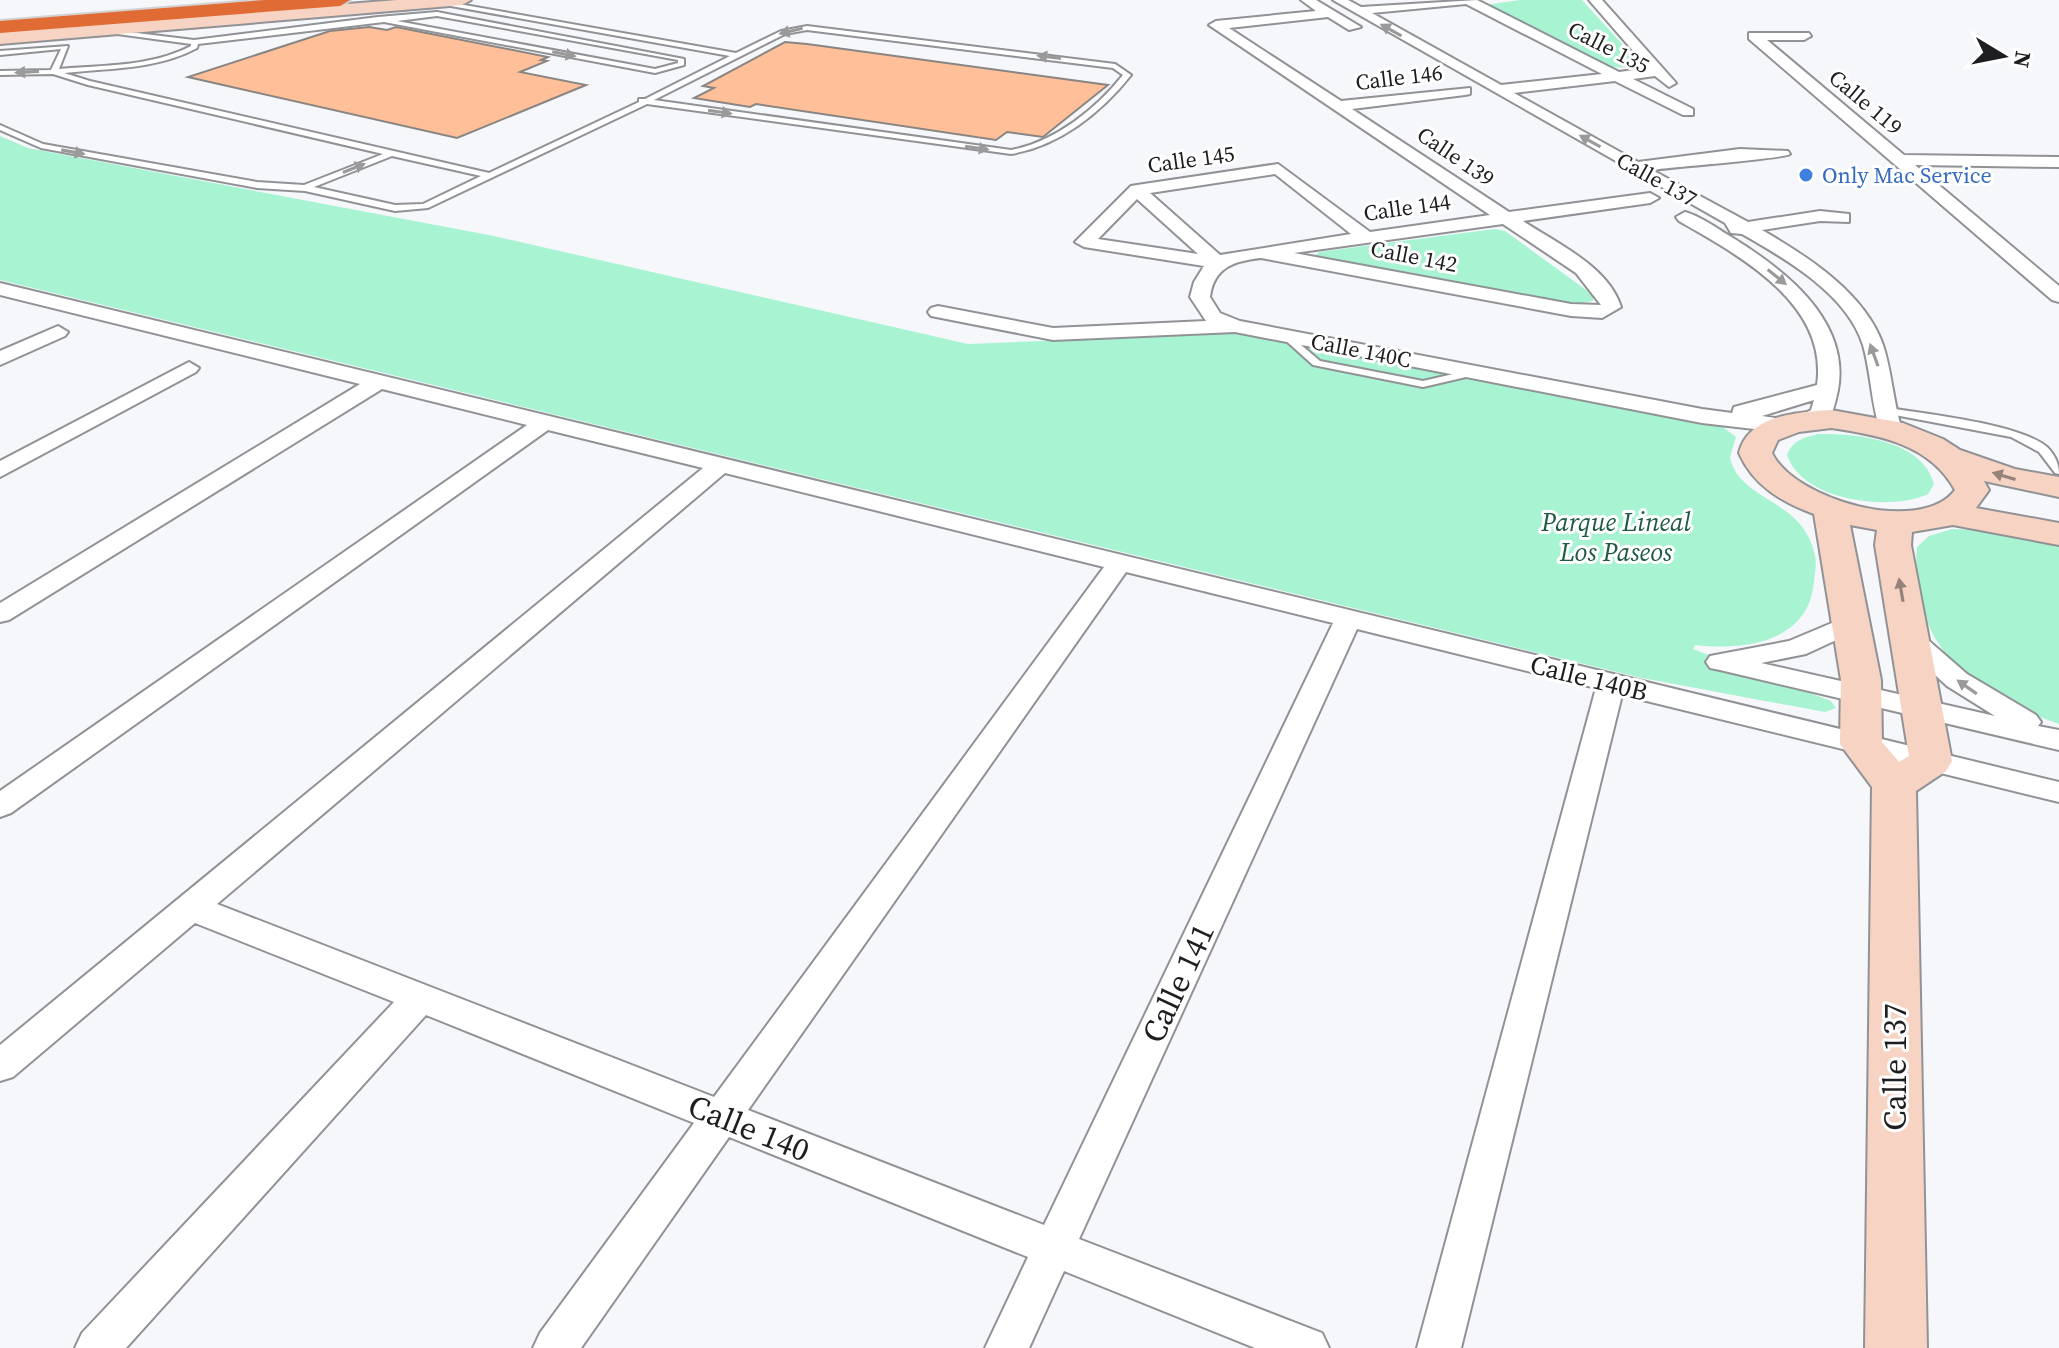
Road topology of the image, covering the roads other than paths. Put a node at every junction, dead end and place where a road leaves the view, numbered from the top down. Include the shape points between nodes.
1 (171, 0) edge
2 (340, 0) edge
3 (462, 0) edge
4 (1307, 0) edge
5 (1339, 0) edge
6 (1468, 0) edge
7 (1595, 0) edge
8 (129, 3) junction
9 (29, 4) dead end
10 (436, 8) junction
11 (0, 11) edge
12 (1359, 11) junction
13 (1330, 13) junction
14 (149, 16) junction
15 (378, 19) junction
16 (226, 22) junction
17 (489, 24) junction
18 (576, 27) junction
19 (0, 32) edge
20 (79, 32) junction
21 (1365, 33) dead end
22 (458, 34) junction
23 (553, 35) junction
24 (1804, 36) dead end
25 (194, 42) junction
26 (523, 47) junction
27 (0, 53) edge
28 (735, 55) junction
29 (1444, 59) junction
30 (1417, 63) dead end
31 (1661, 71) junction
32 (54, 72) junction
33 (0, 73) edge
34 (1617, 76) junction
35 (1441, 77) dead end
36 (1499, 90) junction
37 (1465, 91) junction
38 (642, 101) junction
39 (1483, 101) dead end
40 (1338, 106) junction
41 (1563, 126) junction
42 (0, 127) edge
43 (1534, 131) dead end
44 (392, 153) junction
45 (1782, 154) dead end
46 (1900, 160) junction
47 (2050, 162) edge
48 (1635, 167) junction
49 (2059, 174) edge
50 (486, 175) junction
51 (1625, 183) dead end
52 (305, 188) junction
53 (1137, 190) junction
54 (1650, 198) junction
55 (1505, 218) junction
56 (1843, 218) dead end
57 (1744, 228) junction
58 (1713, 233) junction
59 (1366, 237) junction
60 (1260, 252) junction
61 (1218, 263) junction
62 (0, 289) edge
63 (2059, 296) edge
64 (1558, 308) joint
65 (938, 312) dead end
66 (1235, 326) junction
67 (58, 332) dead end
68 (0, 359) edge
69 (189, 368) dead end
70 (378, 382) junction
71 (1826, 389) junction
72 (1702, 416) junction
73 (1887, 420) junction
74 (545, 422) junction
75 (1792, 422) junction
76 (1951, 458) junction
77 (721, 465) junction
78 (0, 470) edge
79 (2059, 471) edge
80 (2059, 487) edge
81 (1830, 509) junction
82 (1952, 514) junction
83 (1896, 521) junction
84 (2059, 534) edge
85 (1120, 563) junction
86 (30, 595) junction
87 (0, 596) edge
88 (0, 614) edge
89 (1348, 619) junction
90 (1851, 623) junction
91 (1911, 640) junction
92 (1611, 683) junction
93 (1861, 694) junction
94 (1924, 708) junction
95 (2059, 739) edge
96 (1861, 744) junction
97 (1913, 773) junction
98 (2059, 792) edge
99 (0, 806) edge
100 (192, 908) junction
101 (420, 998) junction
102 (0, 1066) edge
103 (720, 1116) junction
104 (1053, 1248) junction
105 (97, 1348) edge
106 (555, 1348) edge
107 (1007, 1348) edge
108 (1307, 1348) edge
109 (1439, 1348) edge
110 (1896, 1348) edge

1 - 8 highway
2 - 14 highway
3 - 10 street
4 - 13 street
5 - 12 street, Calle 137
6 - 12 street
6 - 34 street, Calle 135
7 - 31 street
8 - 11 highway
8 - 14 highway via 125,12
9 - 11 highway
10 - 15 lane
10 - 16 street
10 - 17 lane
10 - 18 lane
29 -> 12 street, Calle 137
13 - 21 street
13 - 40 street, Calle 139 via 1216,25
14 - 19 highway
15 - 22 lane
15 - 25 lane
16 - 19 highway
16 - 20 street
17 - 22 lane
17 - 23 lane
18 - 23 lane
18 - 28 lane
19 - 20 street
20 - 25 lane via 140,33
22 - 26 lane
23 - 26 lane
26 -> 23 lane via 655,71 682,64 681,59
24 - 46 street, Calle 119 via 1754,36
25 - 32 lane via 190,50 159,59
27 - 32 lane via 66,47
28 - 38 lane
38 -> 28 lane via 1011,152 1044,143 1116,90 1127,75 1106,64 807,28 783,32
29 - 30 street
29 - 36 street, Calle 137
31 - 34 street
31 - 34 street, Calle 135 via 1690,114
32 -> 33 lane
32 - 44 lane
34 - 36 street
35 - 37 street
36 - 41 street, Calle 137
37 - 39 street
37 - 40 street, Calle 146
38 - 50 lane
40 - 55 street, Calle 139
41 - 43 street
48 -> 41 street, Calle 137
42 -> 52 lane via 41,146 257,185
44 - 50 lane
52 -> 44 lane
45 - 48 street
46 - 47 street
46 - 63 street, Calle 119
47 - 49 street
48 - 57 street, Calle 137
50 - 52 lane via 425,206 395,208
51 - 54 street, Calle 137
53 - 59 street, Calle 145 via 1278,169
53 - 61 street
53 - 61 street, Calle 145 via 1084,242
54 - 55 street, Calle 144
54 - 58 street, Calle 137
55 - 59 street, Calle 144
55 - 64 street, Calle 139 via 1583,269 1611,307 1595,313
56 - 57 street via 1820,216
57 - 58 street
73 -> 57 street, Calle 137 via 1879,368 1862,321 1821,278
58 -> 71 street, Calle 137 via 1790,287 1806,308 1823,338 1830,371
59 - 60 street, Calle 144
60 - 61 street, Calle 144
60 - 64 street, Calle 142
61 - 66 street via 1204,276 1201,304 1213,317
62 - 70 street, Calle 140B
65 - 66 street, Calle 140C via 1053,334
66 - 72 street, Calle 140C
67 - 68 street
69 - 78 street
70 - 74 street, Calle 140B
70 - 86 street
71 - 72 street via 1760,410
71 - 75 street via 1821,414
72 - 75 street, Calle 140C
73 - 75 street
73 - 76 street
73 - 79 lane via 2014,434 2043,450
74 - 77 street, Calle 140B
74 - 99 street
75 - 81 street via 1765,433 1756,456 1764,470 1791,491
80 -> 76 street via 2008,478
76 - 82 street via 1972,490 1967,503
77 - 85 street, Calle 140B
77 - 100 street
81 - 83 street
81 - 90 street
82 - 83 street
82 - 84 street
91 -> 83 street, Calle 137 via 1893,545
85 - 89 street, Calle 140B
85 - 103 street
86 - 87 street
86 - 88 street
89 - 92 street, Calle 140B
89 - 104 street, Calle 141
90 - 93 street
90 - 93 street via 1796,648 1720,662
91 - 94 street, Calle 137
95 -> 91 street via 1990,703
92 - 96 street, Calle 140B
92 - 109 street
93 - 94 street
93 - 96 street
94 - 95 street
94 - 97 street, Calle 137
96 - 97 street
97 - 98 street
97 - 110 street, Calle 137
100 - 101 street, Calle 140
100 - 102 street
101 - 103 street, Calle 140
101 - 105 street
103 - 104 street, Calle 140
103 - 106 street
104 - 107 street, Calle 141
104 - 108 street, Calle 140

